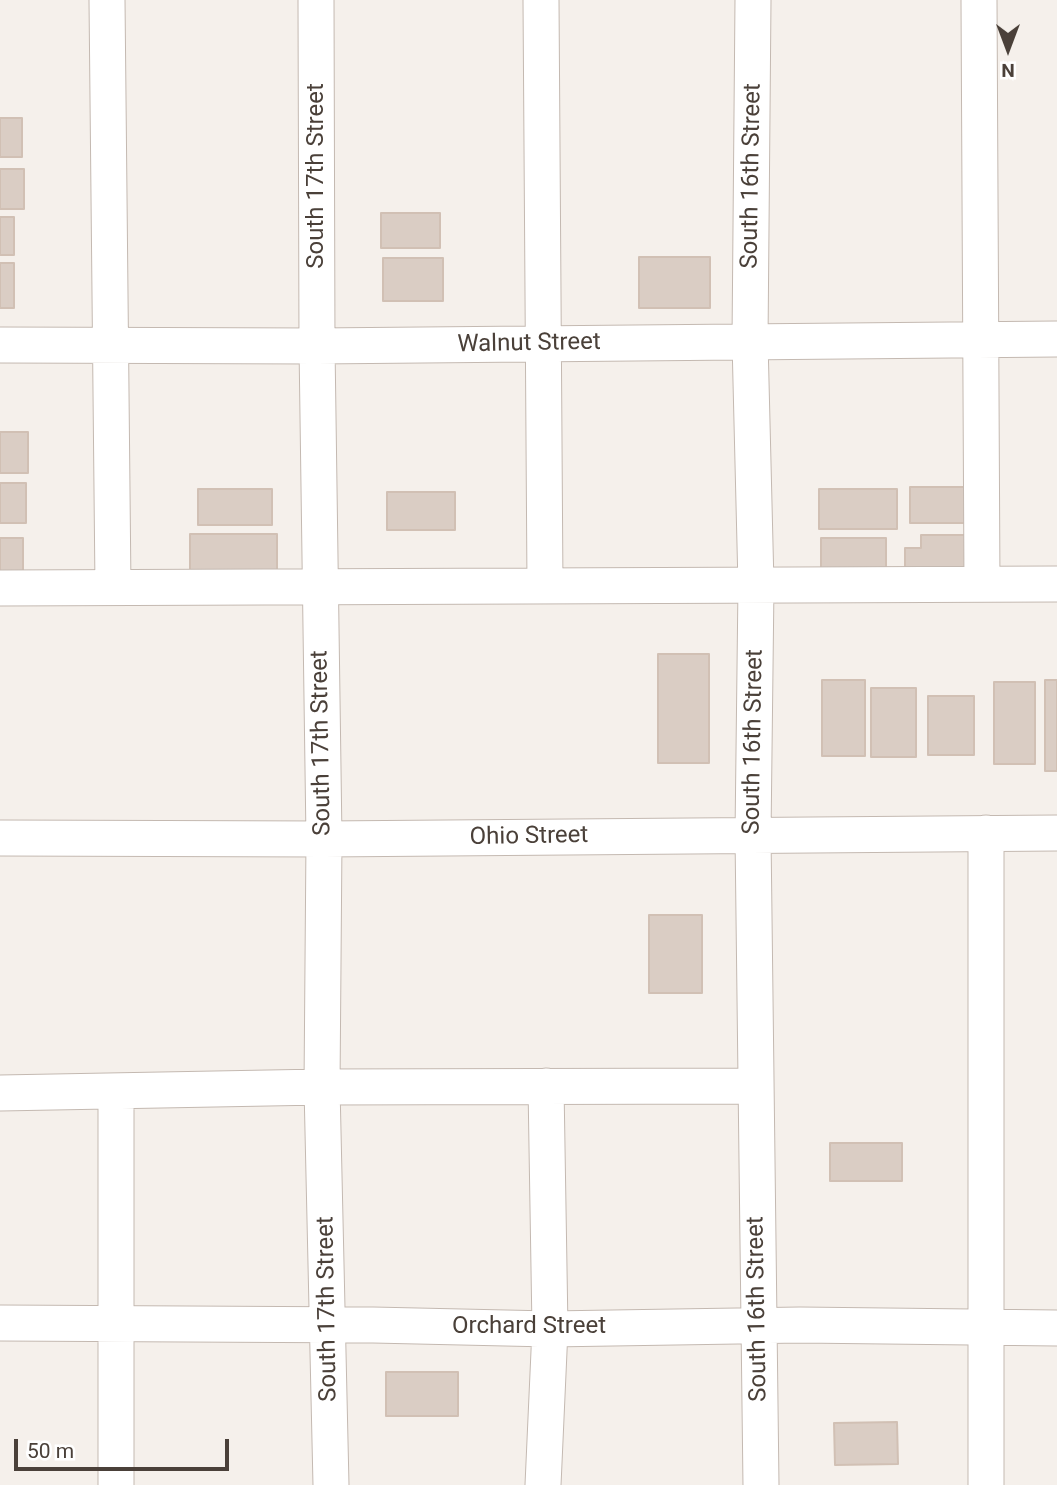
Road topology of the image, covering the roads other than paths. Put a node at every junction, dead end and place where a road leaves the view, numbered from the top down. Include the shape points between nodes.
1 (107, 0) edge
2 (316, 0) edge
3 (541, 0) edge
4 (753, 0) edge
5 (979, 0) edge
6 (1057, 339) edge
7 (980, 340) junction
8 (750, 341) junction
9 (543, 344) junction
10 (0, 345) edge
11 (111, 346) junction
12 (317, 346) junction
13 (982, 584) junction
14 (1057, 584) edge
15 (756, 585) junction
16 (320, 586) junction
17 (545, 586) junction
18 (113, 587) junction
19 (0, 588) edge
20 (1057, 833) edge
21 (986, 834) junction
22 (753, 835) junction
23 (0, 838) edge
24 (324, 839) junction
25 (546, 1086) junction
26 (755, 1086) junction
27 (322, 1087) junction
28 (116, 1091) junction
29 (0, 1093) edge
30 (0, 1323) edge
31 (116, 1323) junction
32 (328, 1326) junction
33 (759, 1326) junction
34 (988, 1328) junction
35 (1057, 1328) edge
36 (550, 1329) junction
37 (116, 1485) edge
38 (331, 1485) edge
39 (543, 1485) edge
40 (761, 1485) edge
41 (986, 1485) edge

1 - 11 street
2 - 12 street, South 17th Street
3 - 9 street
4 - 8 street, South 16th Street
5 - 7 street
6 - 7 street, Walnut Street
7 - 8 street, Walnut Street
7 - 13 street
8 - 9 street, Walnut Street
8 - 15 street, South 16th Street
9 - 12 street, Walnut Street
9 - 17 street
10 - 11 street, Walnut Street
11 - 12 street, Walnut Street
11 - 18 street
12 - 16 street, South 17th Street
13 - 14 street
13 - 15 street
15 - 17 street
15 - 22 street, South 16th Street
16 - 17 street
16 - 18 street
16 - 24 street, South 17th Street
18 - 19 street
20 - 21 street, Ohio Street
21 - 22 street, Ohio Street
21 - 34 street
22 - 24 street, Ohio Street
22 - 26 street, South 16th Street
23 - 24 street, Ohio Street
24 - 27 street, South 17th Street
25 - 26 street
25 - 27 street
25 - 36 street
26 - 33 street, South 16th Street
27 - 28 street
27 - 32 street, South 17th Street
28 - 29 street
28 - 31 street
30 - 31 street, Orchard Street
31 - 32 street, Orchard Street
31 - 37 street
32 - 36 street, Orchard Street
32 - 38 street, South 17th Street
33 - 34 street, Orchard Street
33 - 36 street, Orchard Street
33 - 40 street, South 16th Street
34 - 35 street, Orchard Street
34 - 41 street
36 - 39 street

